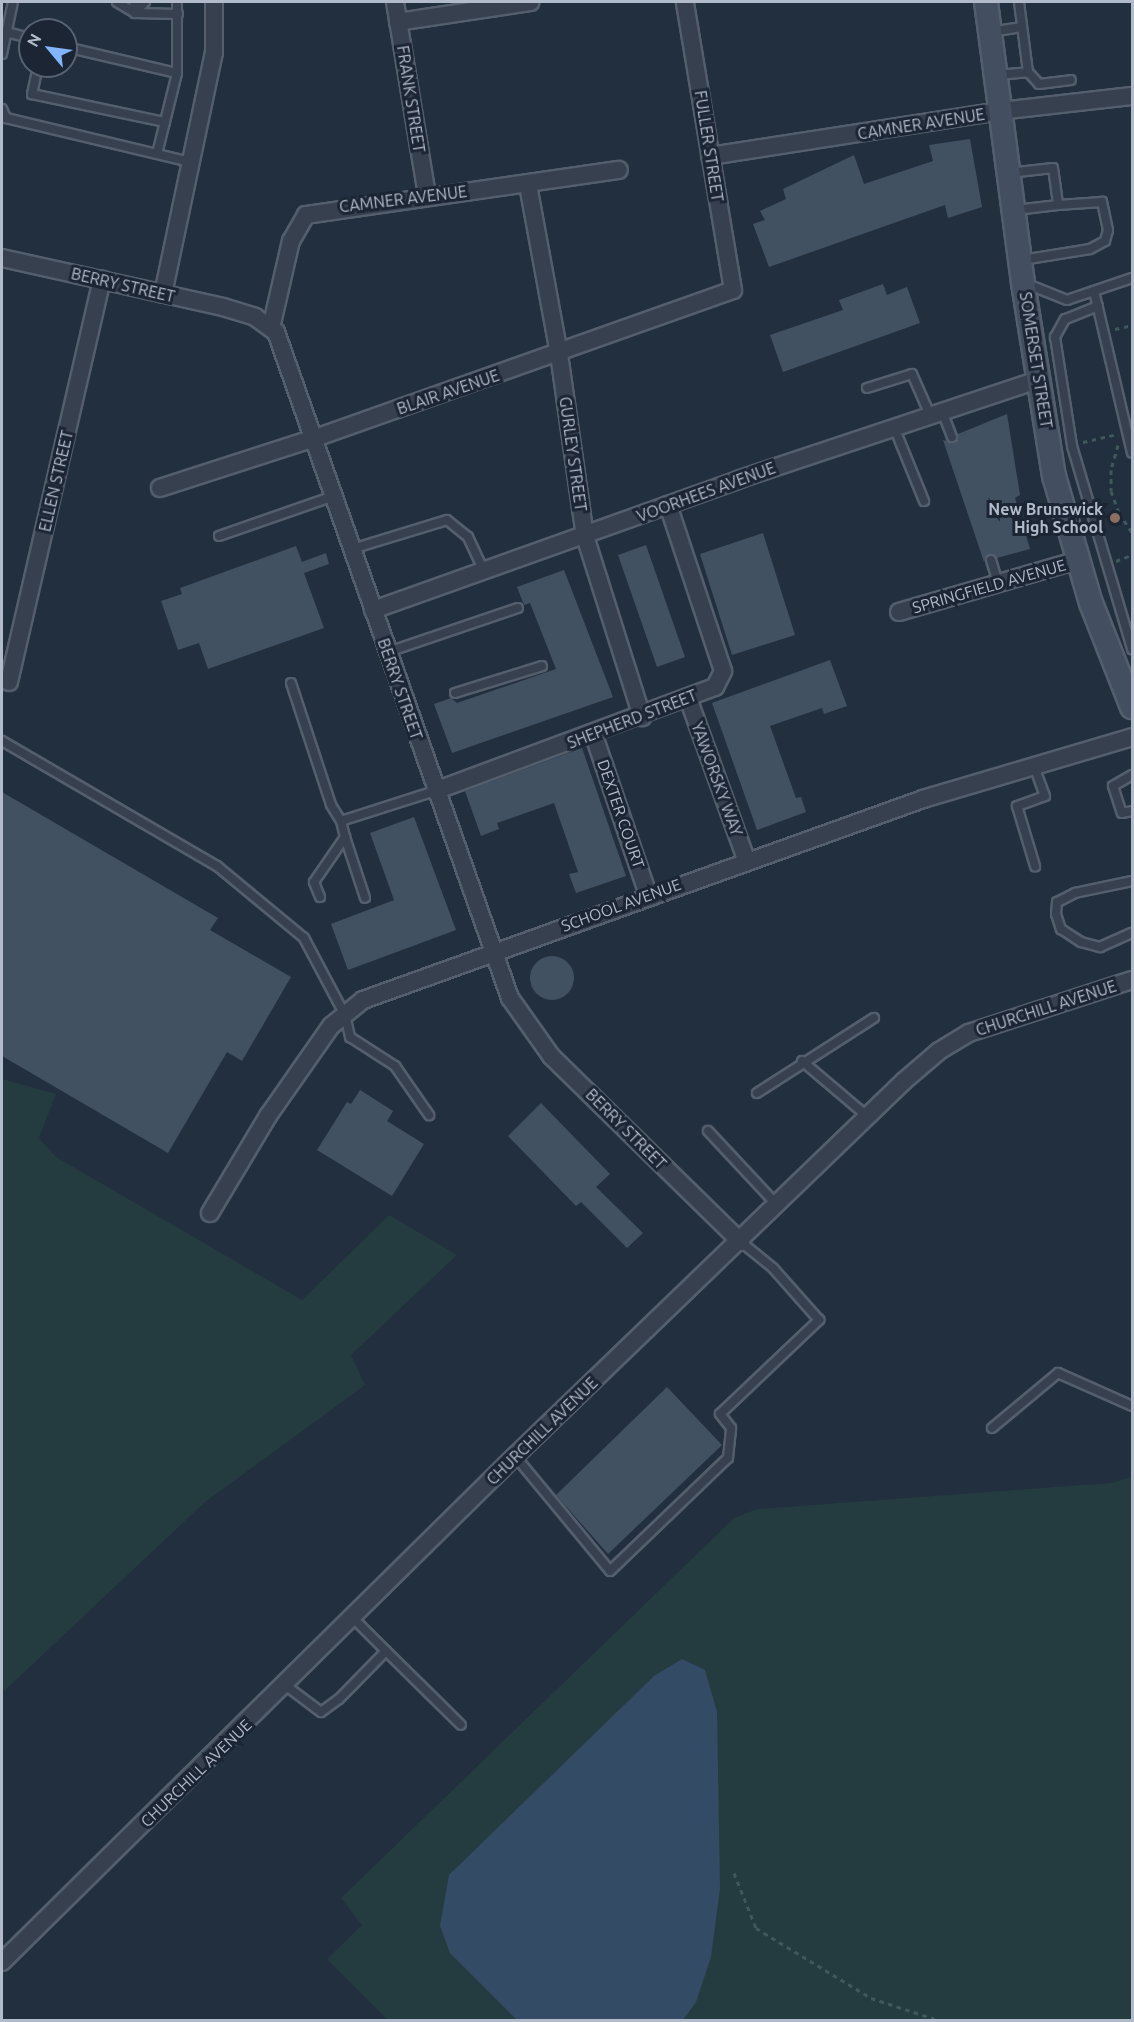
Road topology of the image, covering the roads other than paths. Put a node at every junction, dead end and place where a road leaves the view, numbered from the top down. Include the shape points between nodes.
1 (14, 2) edge
2 (117, 2) edge
3 (130, 2) edge
4 (140, 2) edge
5 (145, 2) edge
6 (177, 2) edge
7 (214, 2) edge
8 (395, 2) edge
9 (531, 2) edge
10 (685, 2) edge
11 (986, 2) edge
12 (1019, 2) edge
13 (135, 13) junction
14 (178, 14) junction
15 (398, 22) junction
16 (1022, 27) junction
17 (6, 32) junction
18 (990, 32) junction
19 (18, 35) edge
20 (78, 50) edge
21 (2, 54) edge
22 (1028, 72) junction
23 (177, 73) junction
24 (995, 76) junction
25 (35, 78) edge
26 (1071, 80) dead end
27 (1132, 96) edge
28 (2, 109) edge
29 (1000, 111) junction
30 (165, 122) junction
31 (157, 154) junction
32 (710, 156) junction
33 (191, 162) junction
34 (619, 170) dead end
35 (1009, 173) junction
36 (528, 185) junction
37 (427, 196) junction
38 (1058, 205) junction
39 (1014, 210) junction
40 (2, 258) edge
41 (1021, 260) junction
42 (1132, 278) edge
43 (102, 280) junction
44 (1023, 283) junction
45 (733, 290) joint
46 (1094, 291) junction
47 (163, 294) junction
48 (1098, 306) junction
49 (271, 328) junction
50 (559, 354) junction
51 (1040, 379) junction
52 (867, 388) dead end
53 (936, 413) junction
54 (894, 427) junction
55 (952, 437) dead end
56 (315, 438) junction
57 (1132, 453) edge
58 (160, 488) dead end
59 (334, 496) junction
60 (924, 501) dead end
61 (668, 505) junction
62 (219, 536) dead end
63 (585, 536) junction
64 (352, 549) junction
65 (991, 560) dead end
66 (1079, 564) junction
67 (484, 572) junction
68 (998, 584) junction
69 (518, 608) dead end
70 (373, 610) junction
71 (899, 612) dead end
72 (1132, 649) edge
73 (388, 652) junction
74 (542, 666) dead end
75 (9, 682) dead end
76 (291, 684) dead end
77 (455, 693) dead end
78 (688, 698) junction
79 (1132, 707) edge
80 (642, 717) junction
81 (593, 734) junction
82 (1132, 737) edge
83 (2, 741) edge
84 (1034, 766) junction
85 (1132, 775) edge
86 (435, 791) junction
87 (1132, 811) edge
88 (341, 821) junction
89 (345, 837) junction
90 (746, 860) junction
91 (1035, 866) dead end
92 (1132, 880) edge
93 (648, 896) junction
94 (320, 897) dead end
95 (365, 898) dead end
96 (1132, 933) edge
97 (492, 953) junction
98 (1132, 980) edge
99 (345, 1015) junction
100 (874, 1018) dead end
101 (802, 1061) junction
102 (757, 1093) dead end
103 (429, 1115) dead end
104 (868, 1117) junction
105 (708, 1131) dead end
106 (778, 1206) junction
107 (210, 1213) dead end
108 (741, 1242) junction
109 (1132, 1406) edge
110 (992, 1428) dead end
111 (515, 1456) junction
112 (352, 1618) junction
113 (386, 1651) junction
114 (285, 1685) junction
115 (461, 1725) dead end
116 (2, 1962) edge

1 - 17 lane
2 - 13 lane
3 - 13 lane
4 - 13 lane
5 - 13 lane
6 - 14 lane
7 - 33 street via 214,53
8 - 15 street, FRANK STREET
9 - 15 street
10 - 32 street, FULLER STREET
11 - 18 main road, SOMERSET STREET
12 - 16 lane
13 - 14 lane
14 - 23 lane
15 - 37 street, FRANK STREET
16 - 18 lane
16 - 22 lane
17 - 19 lane
17 - 21 lane
18 - 24 main road, SOMERSET STREET
20 - 23 lane
22 - 24 lane
22 - 26 lane via 1039,84
23 - 30 lane
24 - 29 main road, SOMERSET STREET
25 - 30 lane via 32,93
27 - 29 street, CAMNER AVENUE
28 - 31 lane via 6,118
29 - 32 street, CAMNER AVENUE
29 - 35 main road, SOMERSET STREET
30 - 31 lane
31 - 33 lane
32 - 45 street, FULLER STREET
33 - 47 street
34 - 36 street, CAMNER AVENUE
35 - 38 lane via 1053,168
35 - 39 main road, SOMERSET STREET
36 - 37 street, CAMNER AVENUE
36 - 50 street, GURLEY STREET
37 - 49 street, CAMNER AVENUE via 306,215 291,241
38 - 39 lane
38 - 41 lane via 1102,202 1108,230 1105,241 1090,249
39 - 41 main road, SOMERSET STREET
40 - 43 street, BERRY STREET
41 - 44 main road, SOMERSET STREET
42 - 46 lane
43 - 47 street, BERRY STREET
43 - 75 street, ELLEN STREET
44 - 46 lane via 1067,300
44 - 51 main road, SOMERSET STREET
45 - 50 street, BLAIR AVENUE
46 - 48 lane
47 - 49 street, BERRY STREET via 255,317
48 - 57 lane
48 - 72 lane via 1065,319 1055,338 1072,446
49 - 56 street, BERRY STREET via 282,343
50 - 56 street, BLAIR AVENUE
50 - 63 street, GURLEY STREET
51 - 53 street, VOORHEES AVENUE
51 - 66 main road, SOMERSET STREET via 1054,476
52 - 53 lane via 912,374
53 - 54 street, VOORHEES AVENUE
53 - 55 lane
54 - 60 lane
54 - 61 street, VOORHEES AVENUE
56 - 58 street, BLAIR AVENUE
56 - 59 street, BERRY STREET
59 - 62 lane
59 - 64 street, BERRY STREET
61 - 63 street, VOORHEES AVENUE
61 - 78 street, SHEPHERD STREET via 723,671 715,687
63 - 67 street, VOORHEES AVENUE
63 - 80 street, GURLEY STREET
64 - 67 lane via 447,520 468,537
64 - 70 street, BERRY STREET
65 - 68 lane
66 - 68 street, SPRINGFIELD AVENUE via 1071,562
66 - 79 main road, SOMERSET STREET
67 - 70 street, VOORHEES AVENUE
68 - 71 street, SPRINGFIELD AVENUE
69 - 73 lane
70 - 73 street, BERRY STREET
73 - 86 street, BERRY STREET
74 - 77 lane
76 - 88 lane
78 - 80 street, SHEPHERD STREET
78 - 90 street, YAWORSKY WAY
80 - 81 street, SHEPHERD STREET
81 - 86 street, SHEPHERD STREET
81 - 93 street, DEXTER COURT
82 - 84 street, SCHOOL AVENUE
83 - 99 lane via 217,866 304,938
84 - 90 street, SCHOOL AVENUE via 923,799
84 - 91 lane via 1045,796 1017,806
85 - 87 lane via 1113,786 1122,813
86 - 88 lane
86 - 97 street, BERRY STREET
88 - 89 lane
89 - 94 lane via 314,882
89 - 95 lane
90 - 93 street, SCHOOL AVENUE
92 - 96 lane via 1075,893 1057,902 1056,914 1061,929 1100,947
93 - 97 street, SCHOOL AVENUE
97 - 99 street, SCHOOL AVENUE via 363,1000
97 - 108 street, BERRY STREET via 522,1020 551,1056
98 - 104 street, CHURCHILL AVENUE via 969,1033 939,1051
99 - 103 lane via 350,1037 395,1066
99 - 107 street, SCHOOL AVENUE via 331,1026 267,1116
100 - 101 lane
101 - 102 lane
101 - 104 lane
104 - 106 street, CHURCHILL AVENUE
105 - 106 lane
106 - 108 street, CHURCHILL AVENUE
108 - 111 street, CHURCHILL AVENUE
108 - 111 lane via 772,1268 819,1320 720,1414 731,1428 728,1458 610,1571
109 - 110 lane via 1058,1373
111 - 112 street, CHURCHILL AVENUE
112 - 113 lane
112 - 114 street, CHURCHILL AVENUE
113 - 114 lane via 321,1712
113 - 115 lane
114 - 116 street, CHURCHILL AVENUE

